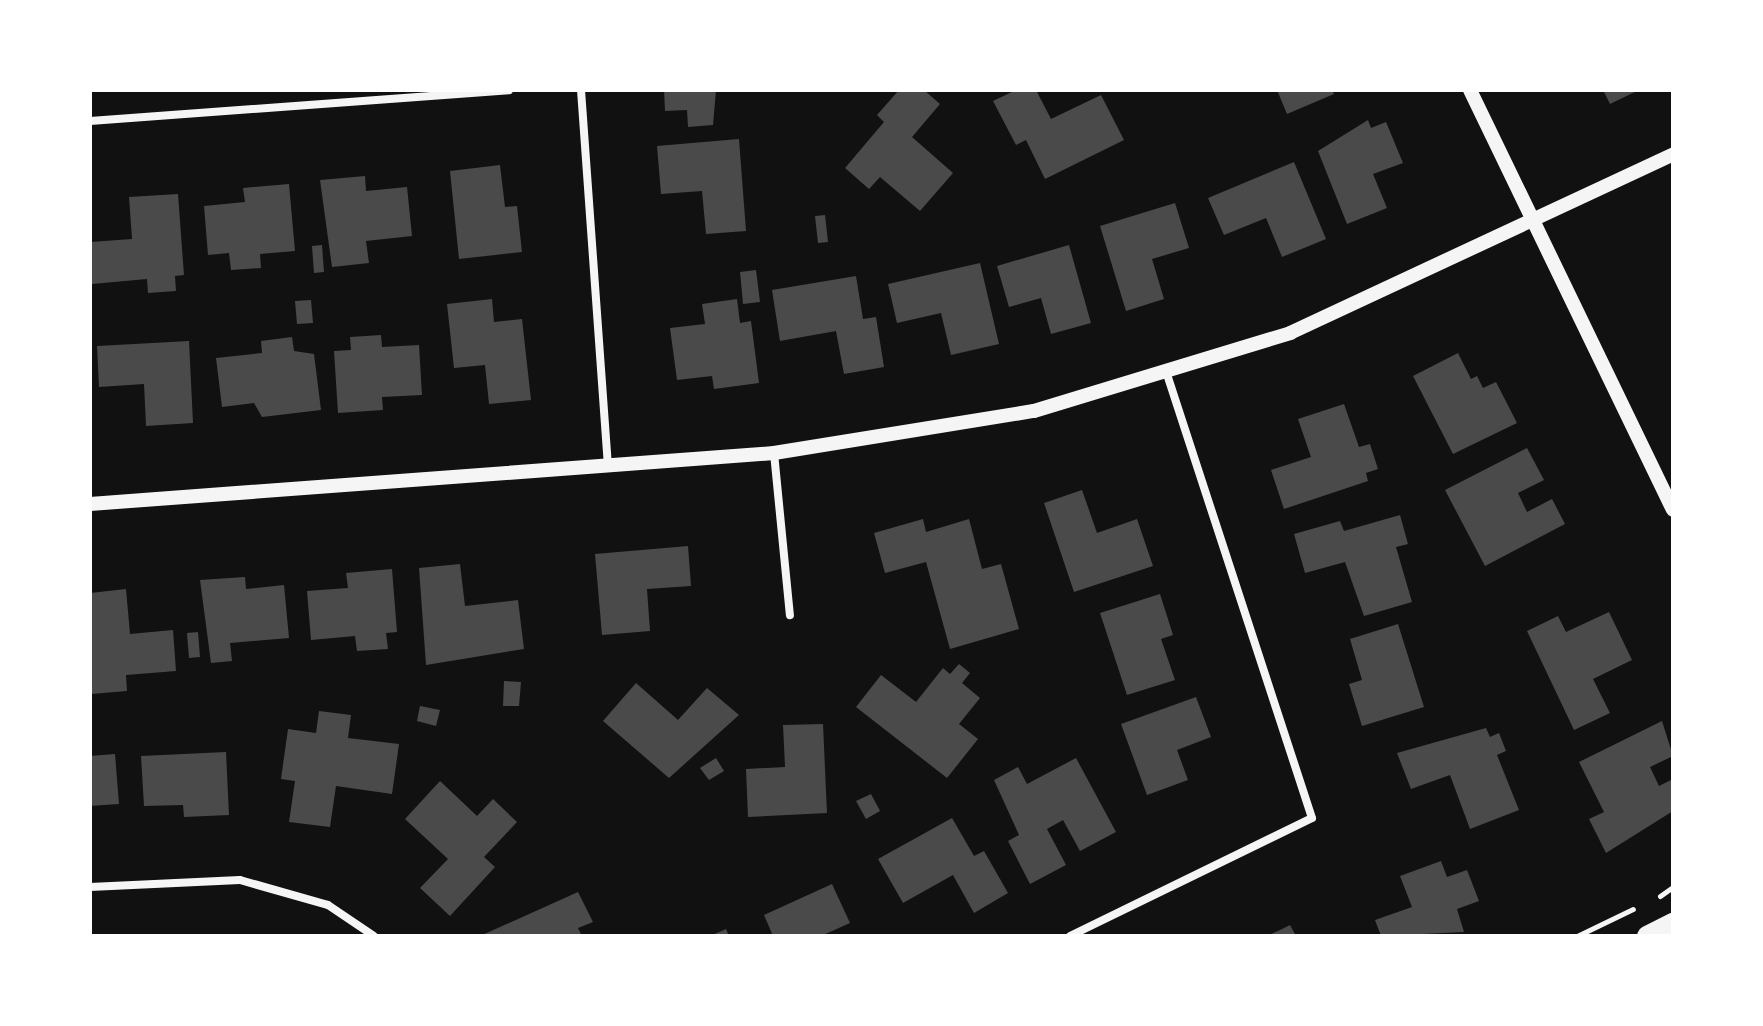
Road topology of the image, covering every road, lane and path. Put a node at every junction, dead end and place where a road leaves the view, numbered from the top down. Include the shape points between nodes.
1 (509, 90) edge
2 (581, 90) edge
3 (1470, 90) edge
4 (90, 121) edge
5 (1673, 154) edge
6 (1532, 222) junction
7 (1167, 375) junction
8 (774, 453) junction
9 (608, 466) junction
10 (90, 504) edge
11 (1673, 510) edge
12 (790, 615) dead end
13 (90, 887) edge
14 (1673, 887) edge
15 (1673, 923) edge
16 (374, 936) edge
17 (1070, 936) edge
18 (1577, 936) edge
19 (1647, 936) edge

1 - 4 street
2 - 9 street
3 - 6 street
5 - 6 street
6 - 7 street via 1290,333
6 - 11 street
7 - 8 street via 1019,414
7 - 17 street via 1312,818
8 - 9 street
8 - 12 street
9 - 10 street
13 - 16 street via 240,880 328,905
14 - 18 path
15 - 19 main road

